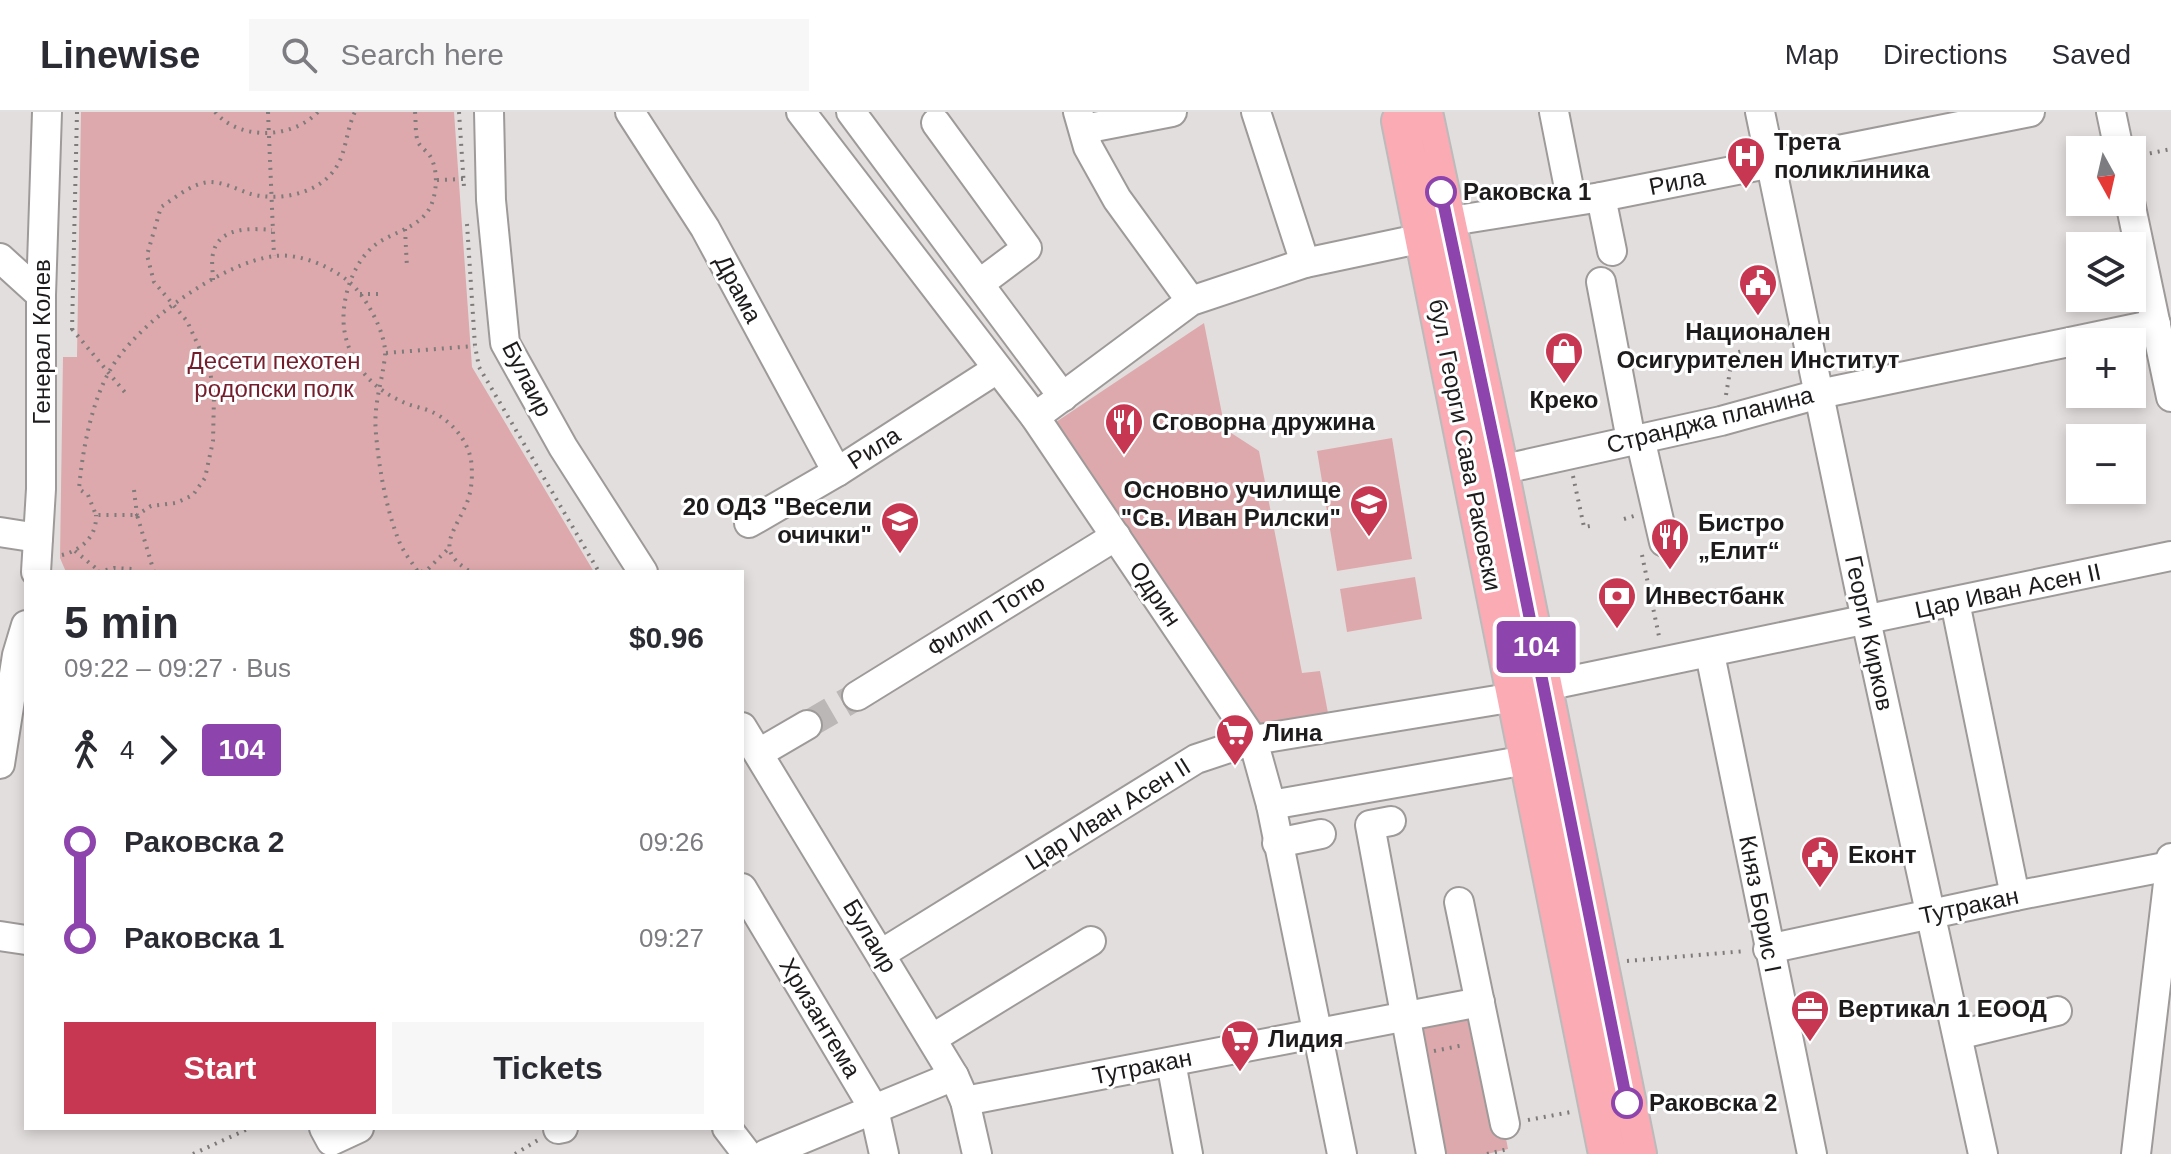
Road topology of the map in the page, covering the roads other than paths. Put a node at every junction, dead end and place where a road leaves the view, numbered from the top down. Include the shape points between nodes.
1 (47, 112) edge
2 (489, 112) edge
3 (630, 112) edge
4 (801, 112) edge
5 (851, 112) edge
6 (1172, 112) edge
7 (1256, 112) edge
8 (1399, 112) edge
9 (1424, 112) edge
10 (1554, 112) edge
11 (1760, 112) edge
12 (2030, 112) edge
13 (2111, 112) edge
14 (1081, 120) edge
15 (936, 123) dead end
16 (2116, 136) edge
17 (1771, 164) junction
18 (1569, 188) dead end
19 (1601, 197) junction
20 (2133, 216) edge
21 (1464, 219) dead end
22 (1396, 244) dead end
23 (1612, 251) dead end
24 (0, 258) edge
25 (1305, 263) junction
26 (1601, 282) dead end
27 (979, 284) junction
28 (41, 295) junction
29 (1191, 301) junction
30 (2156, 324) junction
31 (997, 369) junction
32 (1819, 394) junction
33 (1063, 397) junction
34 (2171, 397) edge
35 (1035, 417) junction
36 (1636, 439) junction
37 (1500, 470) junction
38 (837, 472) junction
39 (749, 523) dead end
40 (0, 532) edge
41 (1116, 536) junction
42 (1664, 542) dead end
43 (2171, 556) edge
44 (37, 558) edge
45 (642, 570) edge
46 (1955, 602) junction
47 (1866, 620) junction
48 (24, 632) edge
49 (1710, 654) junction
50 (1560, 683) dead end
51 (857, 696) tunnel mouth
52 (1509, 698) dead end
53 (807, 725) tunnel mouth
54 (2, 732) edge
55 (1253, 740) junction
56 (749, 746) edge
57 (1521, 761) dead end
58 (0, 764) edge
59 (1271, 805) junction
60 (1391, 821) dead end
61 (1321, 834) dead end
62 (1277, 843) junction
63 (2171, 858) edge
64 (2170, 866) edge
65 (744, 891) edge
66 (2015, 896) junction
67 (1459, 902) dead end
68 (1930, 914) junction
69 (0, 936) edge
70 (24, 940) edge
71 (1091, 941) dead end
72 (1768, 949) junction
73 (881, 954) junction
74 (1480, 1002) junction
75 (2057, 1011) dead end
76 (1405, 1016) junction
77 (1318, 1032) junction
78 (1958, 1035) junction
79 (933, 1038) junction
80 (1171, 1062) junction
81 (960, 1088) junction
82 (874, 1109) junction
83 (1505, 1124) road end
84 (350, 1130) edge
85 (729, 1130) edge
86 (328, 1135) edge
87 (747, 1154) edge
88 (766, 1154) edge
89 (884, 1154) edge
90 (977, 1154) edge
91 (1188, 1154) edge
92 (1342, 1154) edge
93 (1431, 1154) edge
94 (1607, 1154) edge
95 (1638, 1154) edge
96 (1812, 1154) edge
97 (1983, 1154) edge
98 (2136, 1154) edge

1 - 28 street, Генерал Колев
2 - 45 street, Булаир via 491,200 505,343
3 - 38 street, Драма via 705,228
4 - 31 street, Одрин
5 - 27 street
6 - 14 street
7 - 25 street
8 - 94 main road, бул. Георги Сава Раковски
9 - 37 main road, бул. Георги Сава Раковски
10 - 18 street
11 - 17 street, Георги Кирков
12 - 17 street, Рила
13 - 16 street
14 - 29 street via 1088,147 1117,199
15 - 27 street via 1027,248
17 - 19 street, Рила
17 - 32 street, Георги Кирков
19 - 21 street, Рила
19 - 23 street
20 - 30 street
22 - 25 street
24 - 28 street
25 - 29 street
26 - 36 street
27 - 33 street
28 - 44 street, Генерал Колев
29 - 33 street
30 - 32 street, Странджа планина
30 - 34 street
31 - 35 street, Одрин
31 - 38 street, Рила
32 - 36 street, Странджа планина
32 - 47 street, Георги Кирков
33 - 35 street
35 - 41 street, Одрин
36 - 37 street, Странджа планина
36 - 42 street
37 - 95 main road, бул. Георги Сава Раковски
38 - 39 street, Рила
40 - 44 street
41 - 51 street, Филип Тотю
41 - 55 street, Одрин
43 - 46 street, Цар Иван Асен II
46 - 47 street, Цар Иван Асен II
46 - 66 street
47 - 49 street, Цар Иван Асен II
47 - 68 street, Георги Кирков
48 - 54 street
49 - 50 street, Цар Иван Асен II
49 - 72 street, Княз Борис I
52 - 55 street, Цар Иван Асен II
53 - 56 street
54 - 58 street
55 - 59 street, Одрин
55 - 73 street, Цар Иван Асен II via 1196,759
56 - 73 street, Булаир
57 - 59 street
59 - 62 street, Одрин
60 - 76 street via 1370,825
61 - 62 street
62 - 77 street, Одрин
63 - 64 street
64 - 66 street, Тутракан
64 - 98 street
65 - 82 street, Хризантема
66 - 68 street, Тутракан
67 - 74 street
68 - 72 street, Тутракан
68 - 78 street, Георги Кирков
69 - 70 street
71 - 79 street
72 - 96 street, Княз Борис I
73 - 79 street, Булаир
74 - 76 street, Тутракан
74 - 83 street
75 - 78 street
76 - 77 street, Тутракан
76 - 93 street
77 - 80 street, Тутракан
77 - 92 street, Одрин
78 - 97 street, Георги Кирков
79 - 81 street, Булаир
80 - 81 street, Тутракан
80 - 91 street
81 - 82 street, Тутракан
81 - 90 street, Булаир
82 - 88 street, Тутракан
82 - 89 street, Хризантема
84 - 86 street
85 - 87 street

